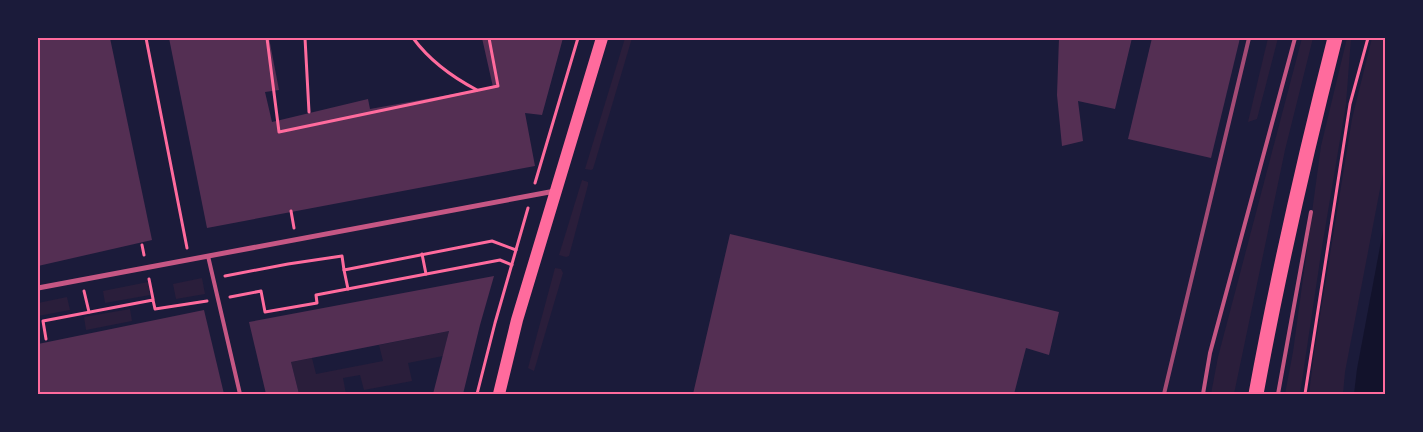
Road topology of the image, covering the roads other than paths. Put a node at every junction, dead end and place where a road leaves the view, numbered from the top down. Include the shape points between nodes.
1 (602, 38) edge
2 (1295, 38) edge
3 (1335, 38) edge
4 (555, 191) junction
5 (1311, 212) dead end
6 (208, 256) junction
7 (38, 288) edge
8 (240, 394) edge
9 (499, 394) edge
10 (1203, 394) edge
11 (1256, 394) edge
12 (1278, 394) edge

1 - 4 main road
2 - 10 lane via 1210,353
3 - 11 highway via 1304,161
4 - 6 street
4 - 9 main road
5 - 12 lane
6 - 7 street
6 - 8 lane

